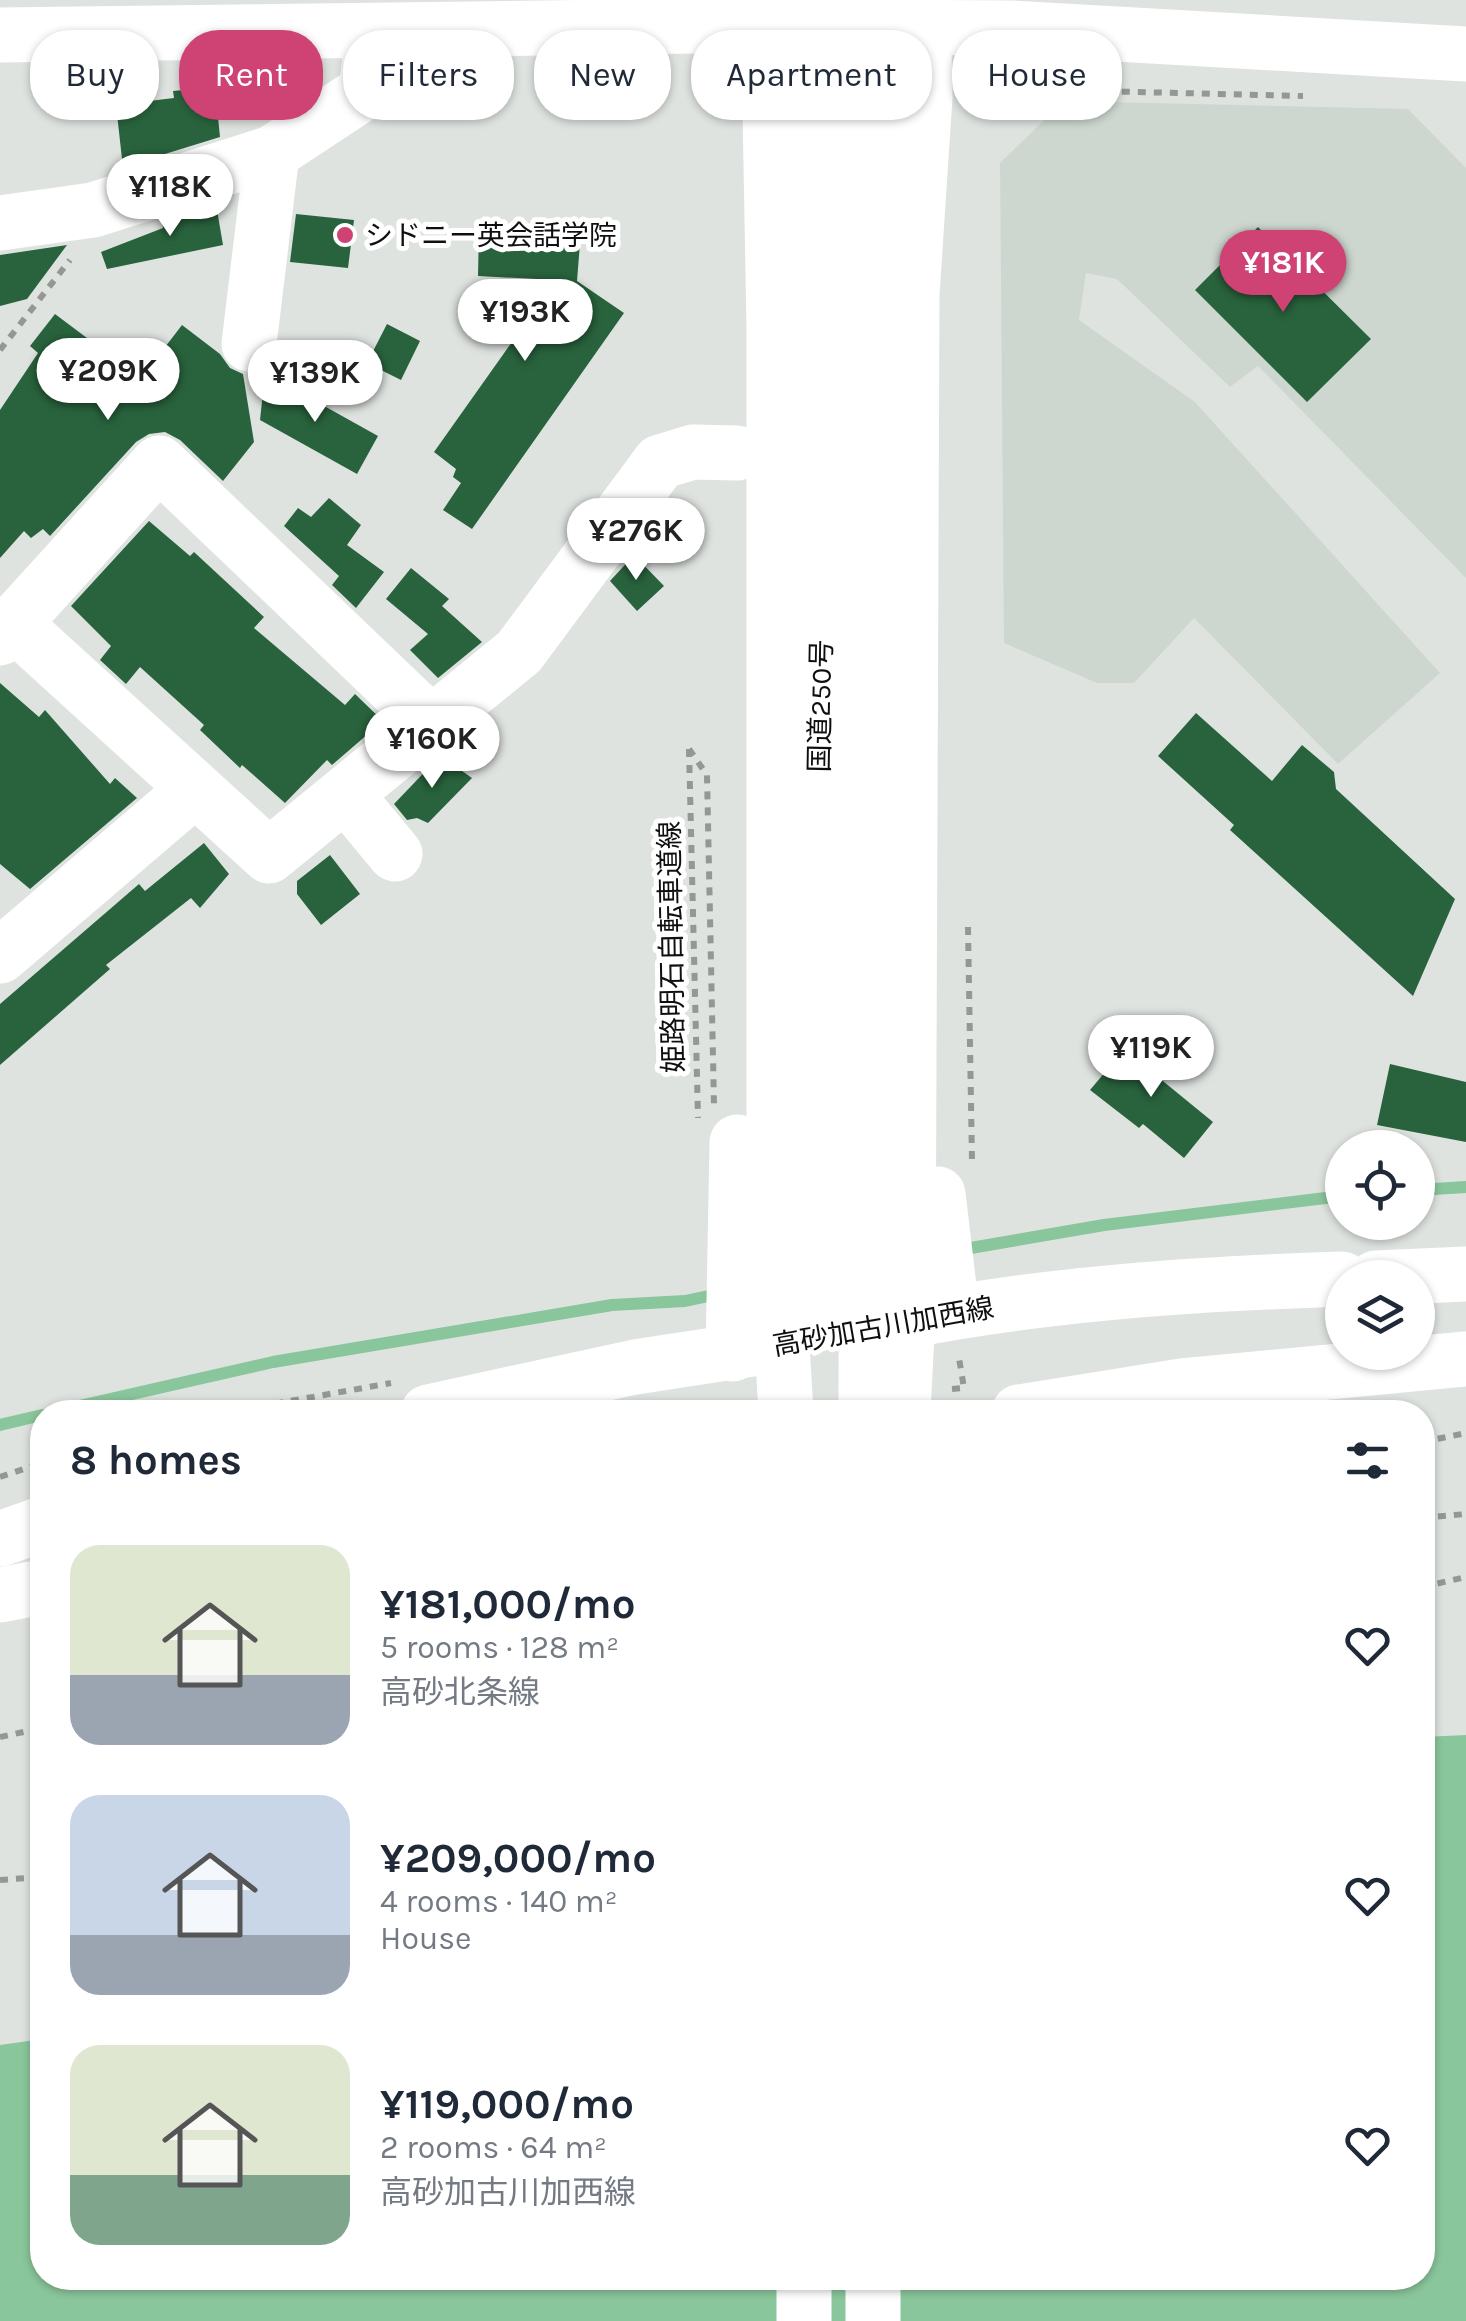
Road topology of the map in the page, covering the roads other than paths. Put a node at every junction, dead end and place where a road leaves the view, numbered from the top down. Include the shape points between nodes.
1 (821, 0) edge
2 (870, 0) edge
3 (768, 14) edge
4 (925, 14) edge
5 (417, 30) edge
6 (343, 32) edge
7 (0, 35) edge
8 (1466, 54) edge
9 (343, 106) edge
10 (766, 120) edge
11 (770, 120) edge
12 (924, 120) edge
13 (930, 120) edge
14 (272, 153) junction
15 (0, 223) edge
16 (249, 344) dead end
17 (737, 453) junction
18 (7, 631) edge
19 (432, 724) junction
20 (194, 790) junction
21 (346, 794) junction
22 (396, 854) dead end
23 (8, 934) edge
24 (1466, 1274) edge
25 (1435, 1275) edge
26 (1325, 1280) edge
27 (952, 1312) junction
28 (733, 1354) junction
29 (1466, 1359) edge
30 (483, 1400) edge
31 (785, 1400) edge
32 (814, 1400) edge
33 (866, 1400) edge
34 (904, 1400) edge
35 (1095, 1400) edge
36 (30, 1528) edge
37 (0, 1538) edge
38 (30, 1589) edge
39 (0, 1595) edge
40 (804, 2290) edge
41 (873, 2290) edge
42 (804, 2321) edge
43 (873, 2321) edge

1 - 32 main road, 国道250号
2 - 33 main road, 国道250号
3 - 4 main road
3 - 5 main road
4 - 8 main road via 1011,28
6 - 7 main road
9 - 14 main road
10 - 17 main road via 742,260
11 - 31 main road via 774,1208
12 - 34 main road via 912,294
13 - 27 main road via 940,180 938,1194
14 - 15 main road via 94,210
14 - 16 main road
17 - 19 main road via 694,452 660,462 519,652
17 - 28 main road
18 - 19 main road via 159,463
18 - 20 main road
19 - 21 main road
20 - 21 main road via 268,856
20 - 23 main road
21 - 22 main road
24 - 25 main road
26 - 27 main road, 高砂加古川加西線 via 1180,1284
27 - 28 main road, 高砂加古川加西線
28 - 30 main road, 高砂加古川加西線
29 - 35 main road
36 - 37 main road
38 - 39 main road
40 - 42 main road
41 - 43 main road

